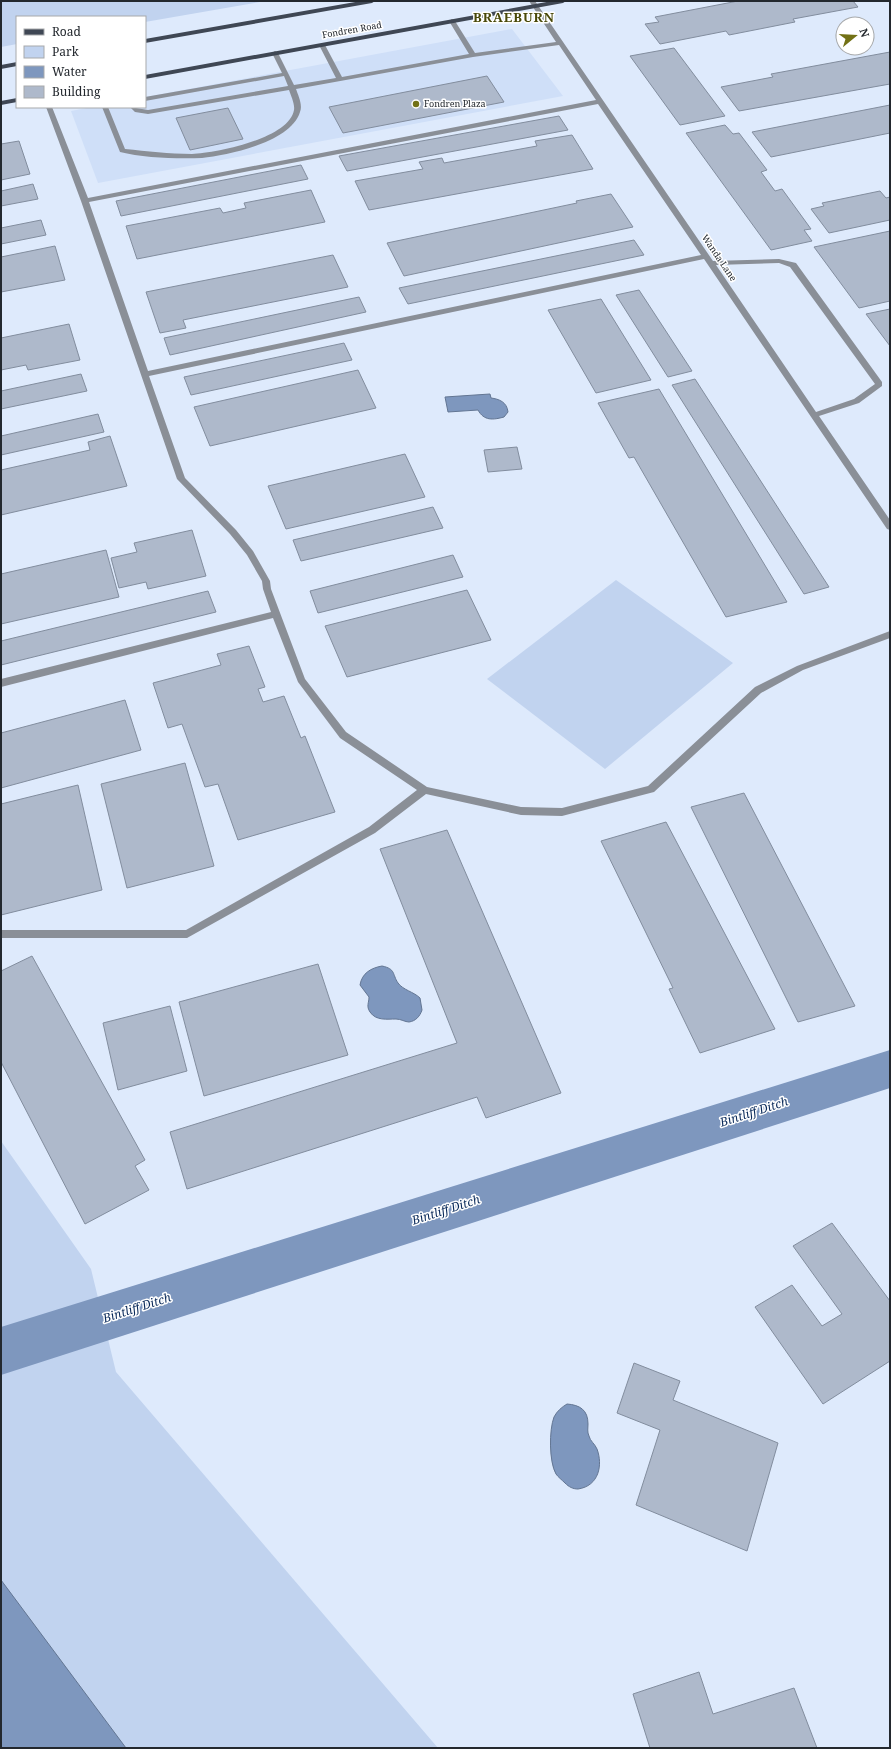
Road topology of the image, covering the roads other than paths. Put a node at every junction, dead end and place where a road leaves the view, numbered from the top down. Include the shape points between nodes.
1 (372, 1) edge
2 (563, 1) edge
3 (534, 3) edge
4 (452, 21) junction
5 (146, 41) edge
6 (561, 43) junction
7 (322, 45) junction
8 (275, 53) junction
9 (473, 55) junction
10 (16, 64) edge
11 (1, 67) edge
12 (286, 74) junction
13 (146, 77) edge
14 (340, 79) junction
15 (292, 87) junction
16 (146, 99) edge
17 (16, 100) edge
18 (601, 101) junction
19 (1, 103) edge
20 (49, 108) edge
21 (105, 108) edge
22 (133, 108) edge
23 (85, 201) junction
24 (706, 256) junction
25 (711, 263) junction
26 (145, 374) junction
27 (814, 415) junction
28 (890, 527) edge
29 (276, 614) junction
30 (890, 634) edge
31 (1, 683) edge
32 (424, 790) junction
33 (1, 934) edge

1 - 5 main road
2 - 3 main road, Fondren Road
3 - 4 main road, Fondren Road
3 - 6 street, Wanda Lane
4 - 7 main road, Fondren Road
4 - 9 street
6 - 9 street
6 - 18 street, Wanda Lane
7 - 8 main road, Fondren Road
7 - 14 street
8 - 12 street
8 - 13 main road, Fondren Road
9 - 14 street
10 - 11 main road
12 - 15 street
12 - 16 street
14 - 15 street
15 - 21 street via 297,110 294,121 270,138 247,147 193,156 122,151
15 - 22 street via 148,112
17 - 19 main road
18 - 23 street
18 - 24 street, Wanda Lane
20 - 23 street
23 - 26 street
24 - 25 street, Wanda Lane
24 - 26 street
25 - 27 street, Wanda Lane
25 - 27 street via 779,261 793,265 879,384 852,405
26 - 29 street via 182,479 250,553 266,581
27 - 28 street, Wanda Lane
29 - 31 street
29 - 32 street via 301,680 343,735
30 - 32 street via 800,668 758,690 651,789 562,812 521,810
32 - 33 street via 372,830 187,934

